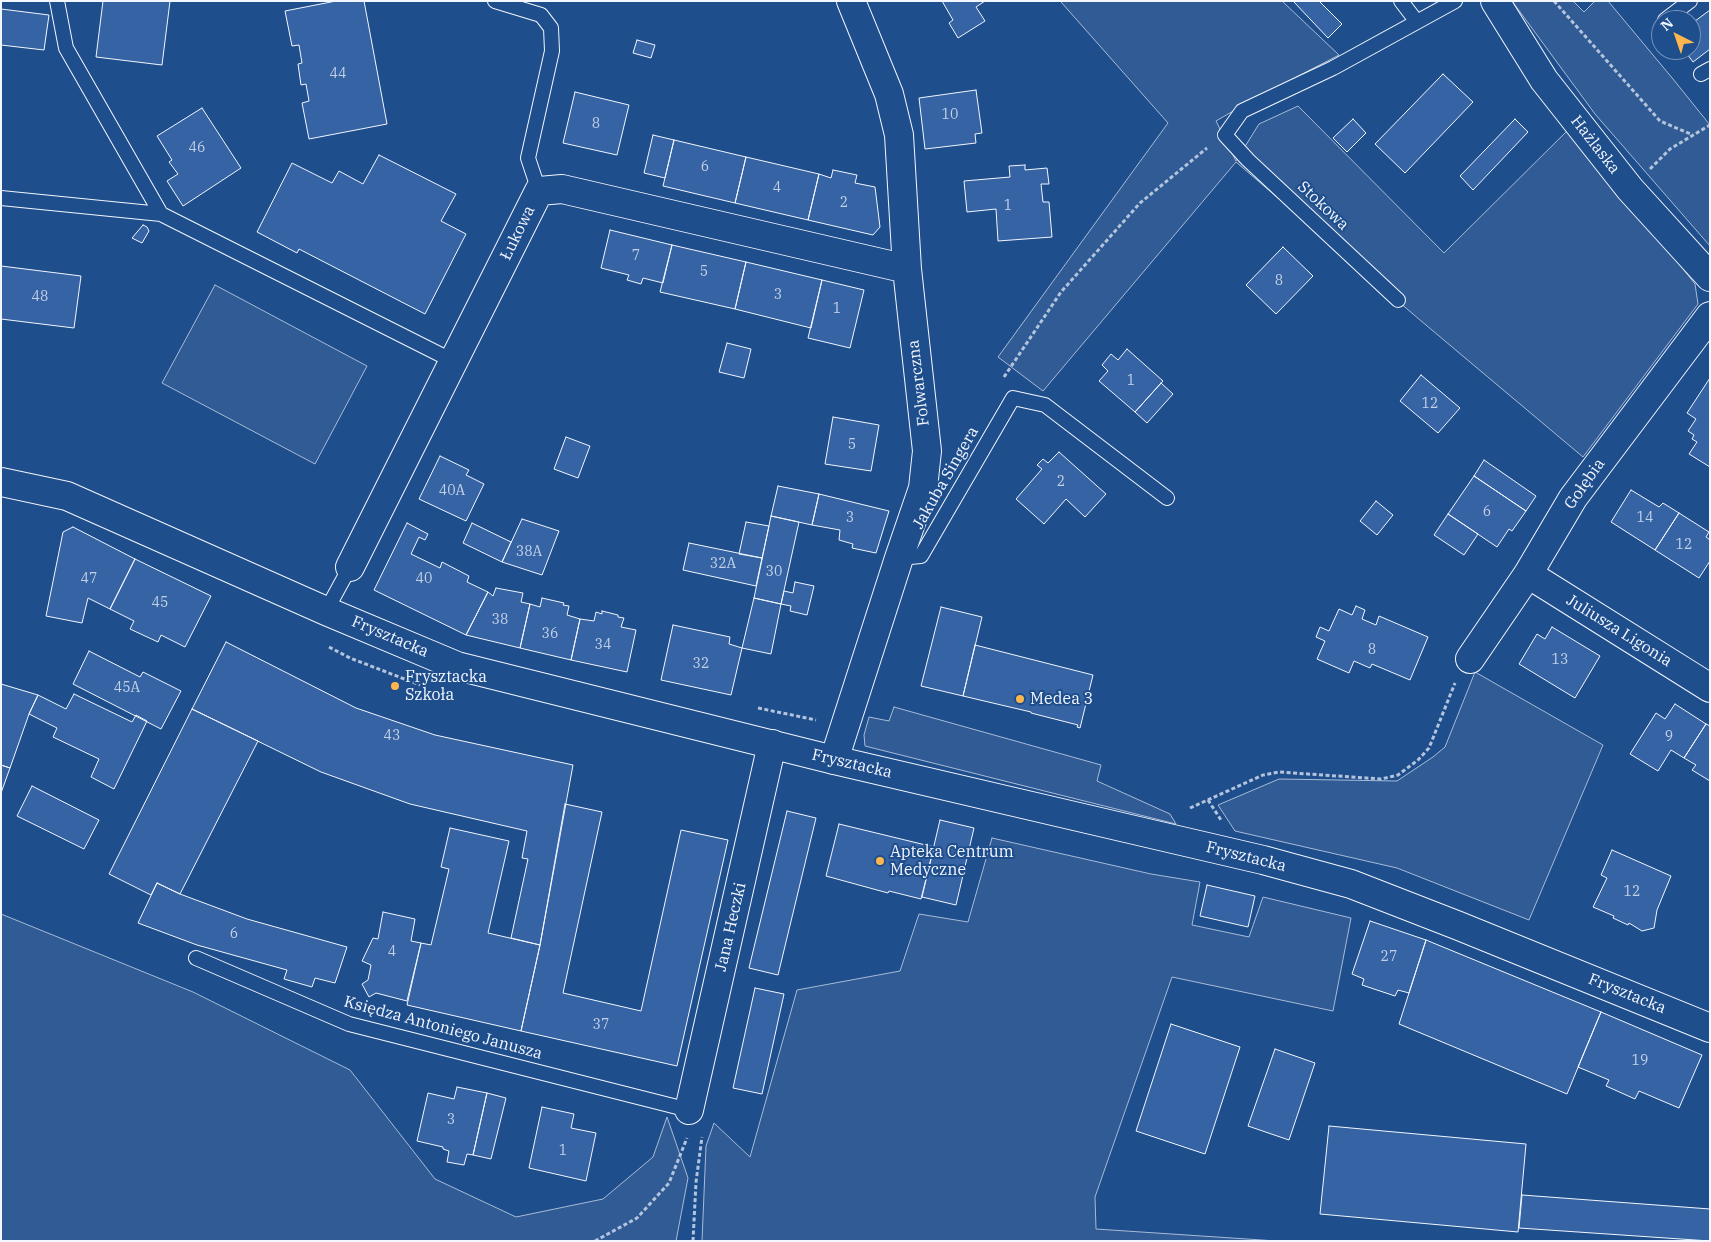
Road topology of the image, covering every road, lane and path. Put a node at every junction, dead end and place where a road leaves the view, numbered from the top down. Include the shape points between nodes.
1 (56, 1) edge
2 (495, 1) edge
3 (850, 1) edge
4 (1401, 1) edge
5 (1455, 1) edge
6 (1495, 1) edge
7 (1554, 1) edge
8 (1690, 1) edge
9 (1678, 10) edge
10 (1417, 22) junction
11 (1710, 125) edge
12 (1225, 135) junction
13 (1694, 135) junction
14 (1648, 170) dead end
15 (539, 191) junction
16 (1, 198) edge
17 (161, 214) junction
18 (907, 269) junction
19 (1710, 277) edge
20 (1398, 300) dead end
21 (1710, 316) edge
22 (455, 362) junction
23 (1001, 382) dead end
24 (1, 482) edge
25 (1167, 498) dead end
26 (899, 558) junction
27 (350, 567) joint
28 (1528, 574) junction
29 (326, 611) junction
30 (1470, 659) joint
31 (1710, 688) edge
32 (772, 744) junction
33 (834, 760) junction
34 (1190, 808) dead end
35 (196, 958) dead end
36 (1710, 1028) edge
37 (696, 1120) junction
38 (595, 1241) edge
39 (693, 1241) edge

1 - 17 lane via 66,48
2 - 15 lane via 541,15 551,28 552,51 528,158
3 - 18 street, Folwarczna via 889,94 899,135
4 - 10 lane
5 - 10 lane
6 - 19 street, Hażlaska via 1544,80 1630,189
7 - 13 path via 1660,122
8 - 9 lane
10 - 12 lane via 1333,68 1242,111
11 - 13 path
12 - 20 lane, Stokowa
12 - 23 path via 1140,203 1061,292
13 - 14 path via 1670,150
15 - 18 street, Łukowa via 562,189
15 - 22 street, Łukowa
16 - 17 lane
17 - 22 lane
18 - 26 street, Folwarczna via 927,451 923,488
21 - 28 street, Gołębia via 1573,498
22 - 27 street, Łukowa
24 - 29 street, Frysztacka via 67,496
25 - 26 lane, Jakuba Singera via 1046,406 1013,398 921,556
26 - 33 street, Folwarczna
27 - 29 lane, Łukowa
28 - 30 street, Gołębia
28 - 31 street, Juliusza Ligonia
29 - 32 street, Frysztacka via 457,666
30 - 34 path via 1458,676 1429,748 1398,774 1381,779 1278,772 1263,775
32 - 33 street, Frysztacka
32 - 37 street, Jana Heczki
33 - 36 street, Frysztacka via 1254,858 1351,884
35 - 37 lane, Księdza Antoniego Janusza via 349,1024
37 - 38 path via 669,1183 637,1218
37 - 39 path

